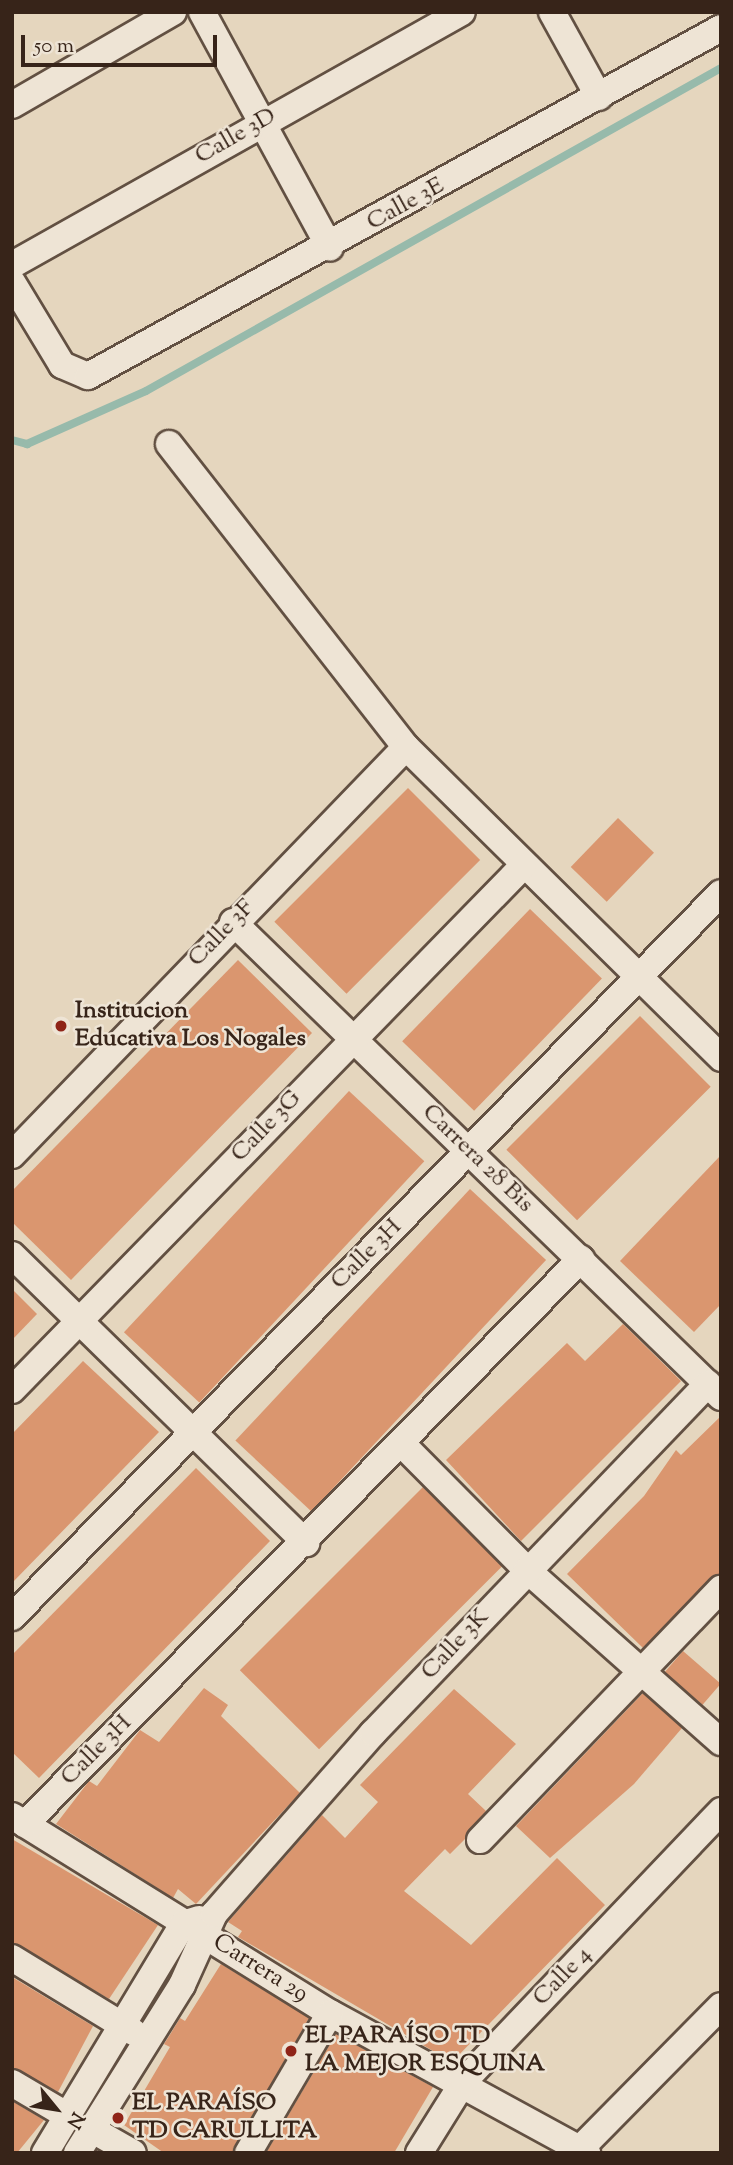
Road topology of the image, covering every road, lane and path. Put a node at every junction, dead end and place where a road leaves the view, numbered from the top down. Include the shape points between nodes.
1 (173, 12) edge
2 (202, 12) edge
3 (462, 12) edge
4 (552, 12) edge
5 (721, 28) edge
6 (599, 97) junction
7 (12, 105) edge
8 (261, 123) junction
9 (330, 248) junction
10 (12, 265) edge
11 (12, 282) edge
12 (169, 444) dead end
13 (406, 747) junction
14 (523, 866) junction
15 (721, 892) edge
16 (233, 922) junction
17 (641, 979) junction
18 (353, 1040) junction
19 (721, 1058) edge
20 (470, 1152) junction
21 (12, 1155) edge
22 (12, 1255) edge
23 (581, 1259) junction
24 (79, 1321) junction
25 (12, 1390) edge
26 (714, 1391) edge
27 (190, 1431) junction
28 (401, 1443) junction
29 (306, 1543) junction
30 (527, 1570) junction
31 (721, 1589) edge
32 (12, 1616) edge
33 (641, 1668) junction
34 (721, 1742) edge
35 (721, 1811) edge
36 (19, 1820) edge
37 (480, 1840) dead end
38 (183, 1924) junction
39 (212, 1925) junction
40 (12, 1958) edge
41 (721, 2006) edge
42 (330, 2013) junction
43 (120, 2024) junction
44 (147, 2040) junction
45 (464, 2081) junction
46 (12, 2082) edge
47 (68, 2116) junction
48 (91, 2129) junction
49 (581, 2151) edge
50 (45, 2153) edge
51 (77, 2153) edge
52 (133, 2153) edge
53 (248, 2153) edge
54 (419, 2153) edge

1 - 7 street
2 - 8 street
3 - 8 street, Calle 3D
4 - 6 street
5 - 6 street, Calle 3E
6 - 9 street, Calle 3E
8 - 9 street
8 - 10 street, Calle 3D
9 - 11 street, Calle 3E via 88,376 62,365
12 - 13 street
13 - 14 street
13 - 16 street, Calle 3F
14 - 17 street
14 - 18 street, Calle 3G
15 - 17 street, Calle 3H
16 - 18 street, Carrera 28 Bis
16 - 21 street, Calle 3F
17 - 19 street
17 - 20 street, Calle 3H
18 - 20 street, Carrera 28 Bis
18 - 24 street, Calle 3G
20 - 23 street, Carrera 28 Bis
20 - 27 street, Calle 3H
22 - 24 street
23 - 26 street, Carrera 28 Bis
23 - 28 street, Calle 3H
24 - 25 street, Calle 3G
24 - 27 street
26 - 30 street, Calle 3K
27 - 29 street
27 - 32 street, Calle 3H
28 - 29 street, Calle 3H
28 - 30 street
29 - 36 street, Calle 3H
30 - 33 street
30 - 39 street, Calle 3K
31 - 33 street
33 - 34 street
33 - 37 street
35 - 45 street, Calle 4
36 - 38 street, Carrera 29
38 - 39 street
38 - 43 street
39 - 42 street, Carrera 29
39 - 44 street, Calle 3K
40 - 43 street
41 - 49 street
42 - 45 street, Carrera 29
42 - 53 street
43 - 44 street
43 - 47 street
44 - 48 street, Calle 3K
45 - 49 street, Carrera 29
45 - 54 street, Calle 4
46 - 47 street
47 - 50 street
48 - 51 street, Calle 3K
48 - 52 street

